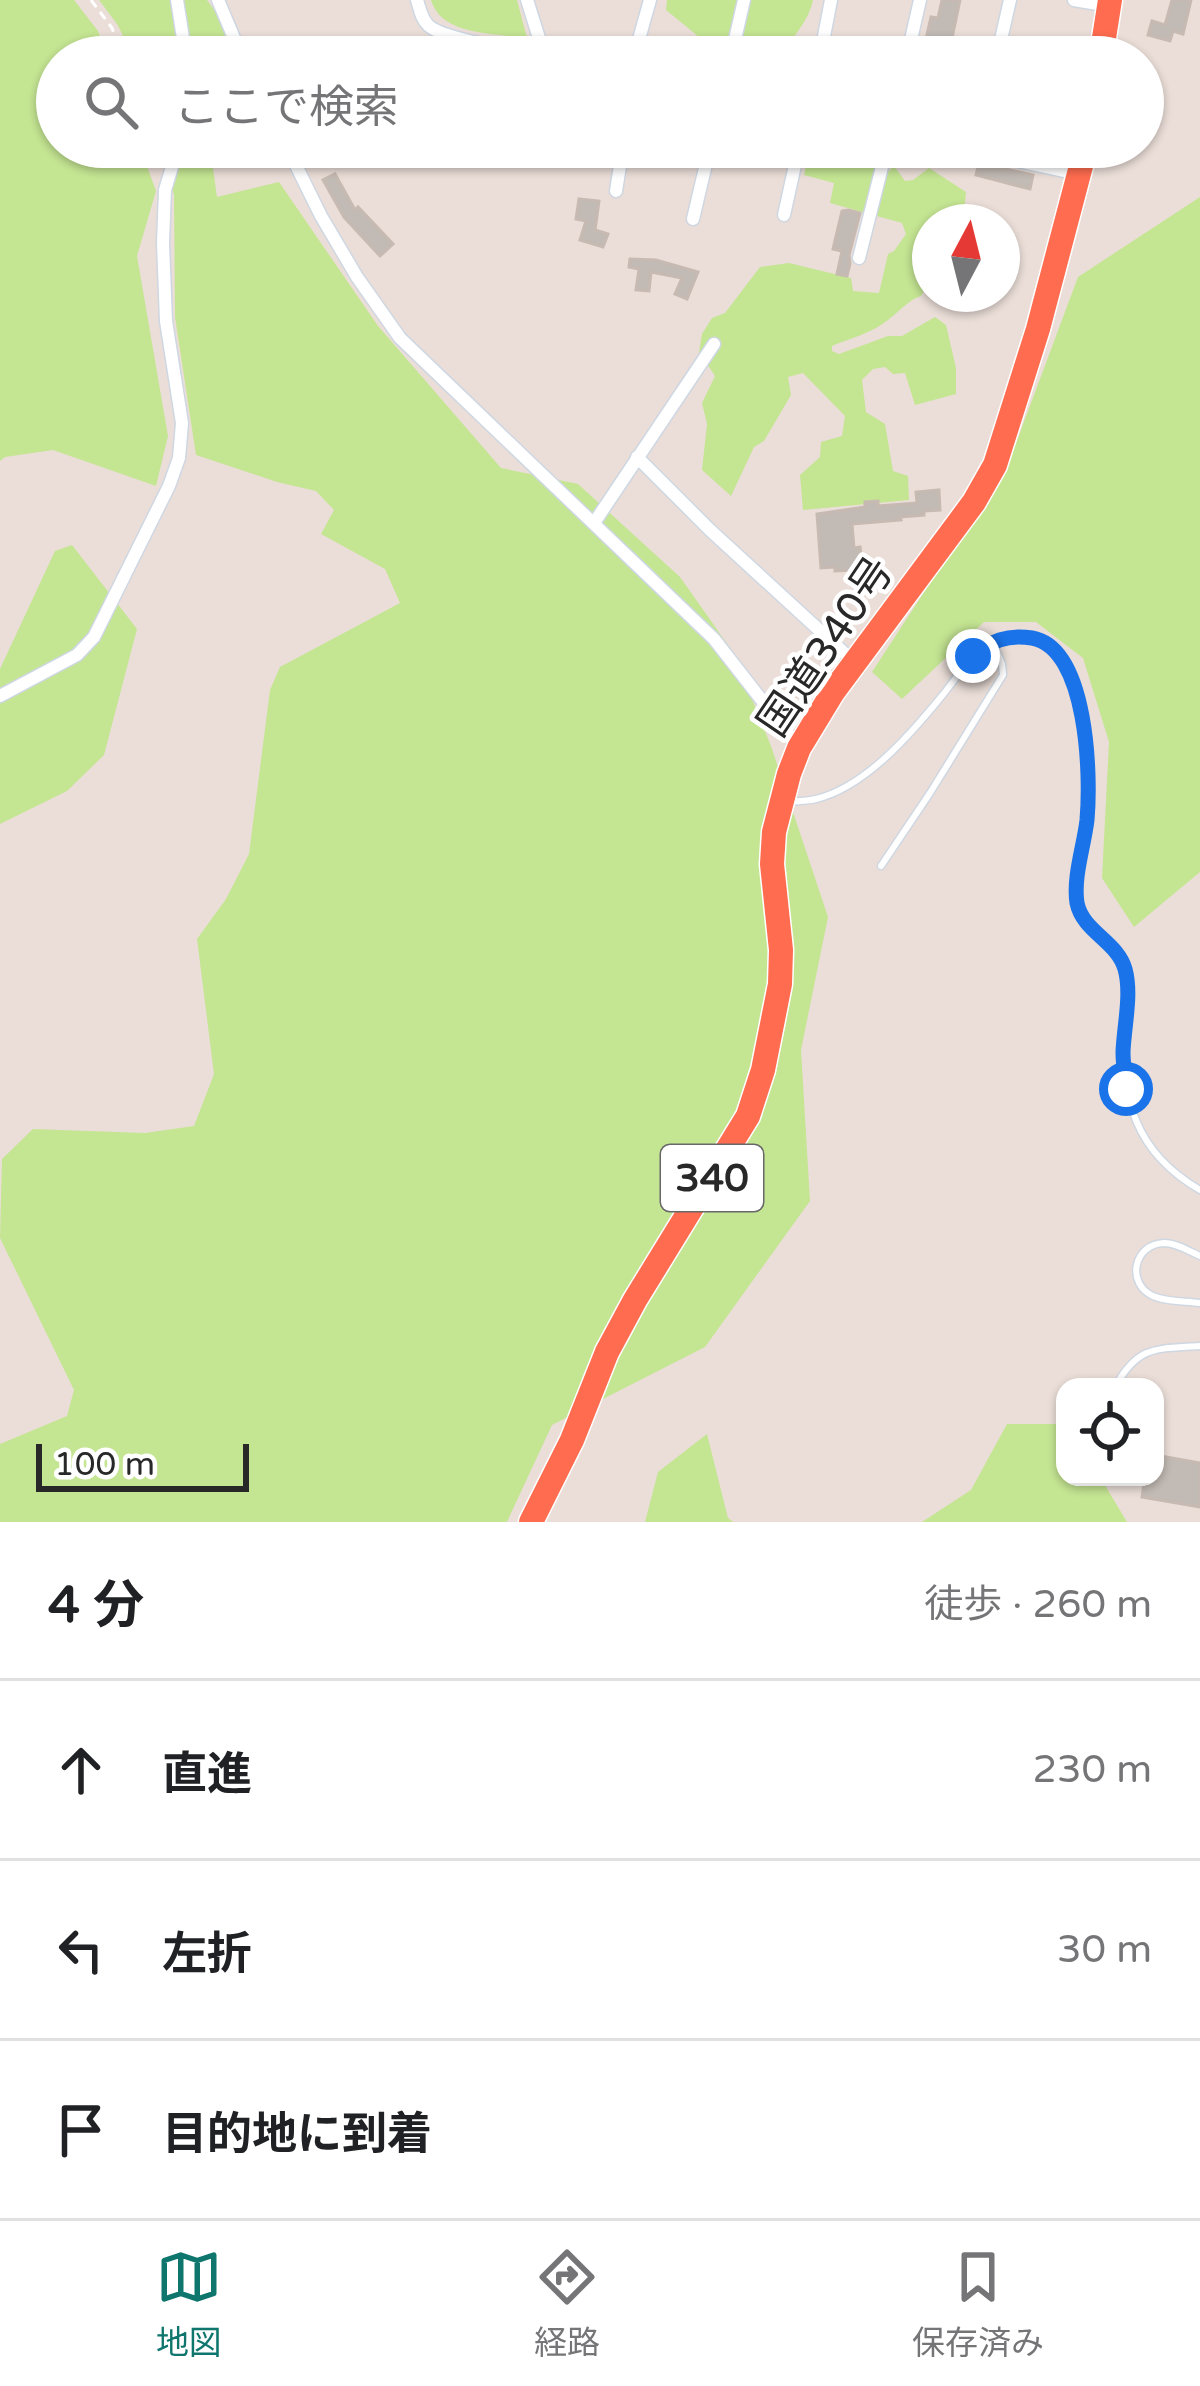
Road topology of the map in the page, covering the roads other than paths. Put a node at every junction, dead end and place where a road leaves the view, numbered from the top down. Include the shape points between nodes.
1 (177, 0) edge
2 (218, 0) edge
3 (417, 0) edge
4 (527, 0) edge
5 (650, 0) edge
6 (744, 0) edge
7 (831, 0) edge
8 (920, 0) edge
9 (1010, 0) edge
10 (1074, 0) edge
11 (1110, 3) edge
12 (183, 36) edge
13 (233, 36) edge
14 (457, 36) edge
15 (540, 36) edge
16 (640, 36) edge
17 (736, 36) edge
18 (824, 36) edge
19 (912, 36) edge
20 (1002, 36) edge
21 (1104, 36) edge
22 (172, 168) edge
23 (296, 168) edge
24 (620, 168) edge
25 (705, 168) edge
26 (795, 168) edge
27 (882, 168) edge
28 (1053, 168) edge
29 (1081, 168) edge
30 (1079, 174) junction
31 (616, 190) dead end
32 (784, 215) dead end
33 (693, 219) dead end
34 (859, 258) dead end
35 (714, 344) dead end
36 (637, 457) junction
37 (594, 523) junction
38 (992, 641) junction
39 (854, 662) junction
40 (0, 696) edge
41 (799, 748) junction
42 (779, 803) junction
43 (880, 866) dead end
44 (1200, 1190) edge
45 (1200, 1256) edge
46 (1200, 1303) edge
47 (1200, 1346) edge
48 (1121, 1378) edge
49 (531, 1522) edge

1 - 12 street
2 - 13 street
3 - 14 street via 431,28
4 - 15 street
5 - 16 street
6 - 17 street
7 - 18 street
8 - 19 street
9 - 20 street
10 - 11 street
11 - 21 highway
22 - 40 street via 163,243 179,458 94,637 77,655
23 - 37 street via 400,338
24 - 31 street
25 - 33 street
26 - 32 street
27 - 34 street
28 - 30 street
29 - 30 highway, 国道340号 / 340
30 - 39 highway, 国道340号 / 340 via 994,465
35 - 36 street
36 - 37 street
36 - 39 street
37 - 41 street via 714,639
38 - 42 lane via 877,766 816,800
38 - 43 lane via 1003,675
38 - 44 lane via 1014,636 1052,646 1075,685 1087,778 1078,908 1126,971 1123,1057 1132,1116 1165,1165
39 - 41 highway, 国道340号 / 340
41 - 42 highway, 国道340号 / 340
42 - 49 highway, 国道340号 / 340 via 772,864 782,950 764,1070 748,1116 607,1352
45 - 46 lane via 1154,1245 1135,1270 1147,1294
47 - 48 lane via 1152,1349

